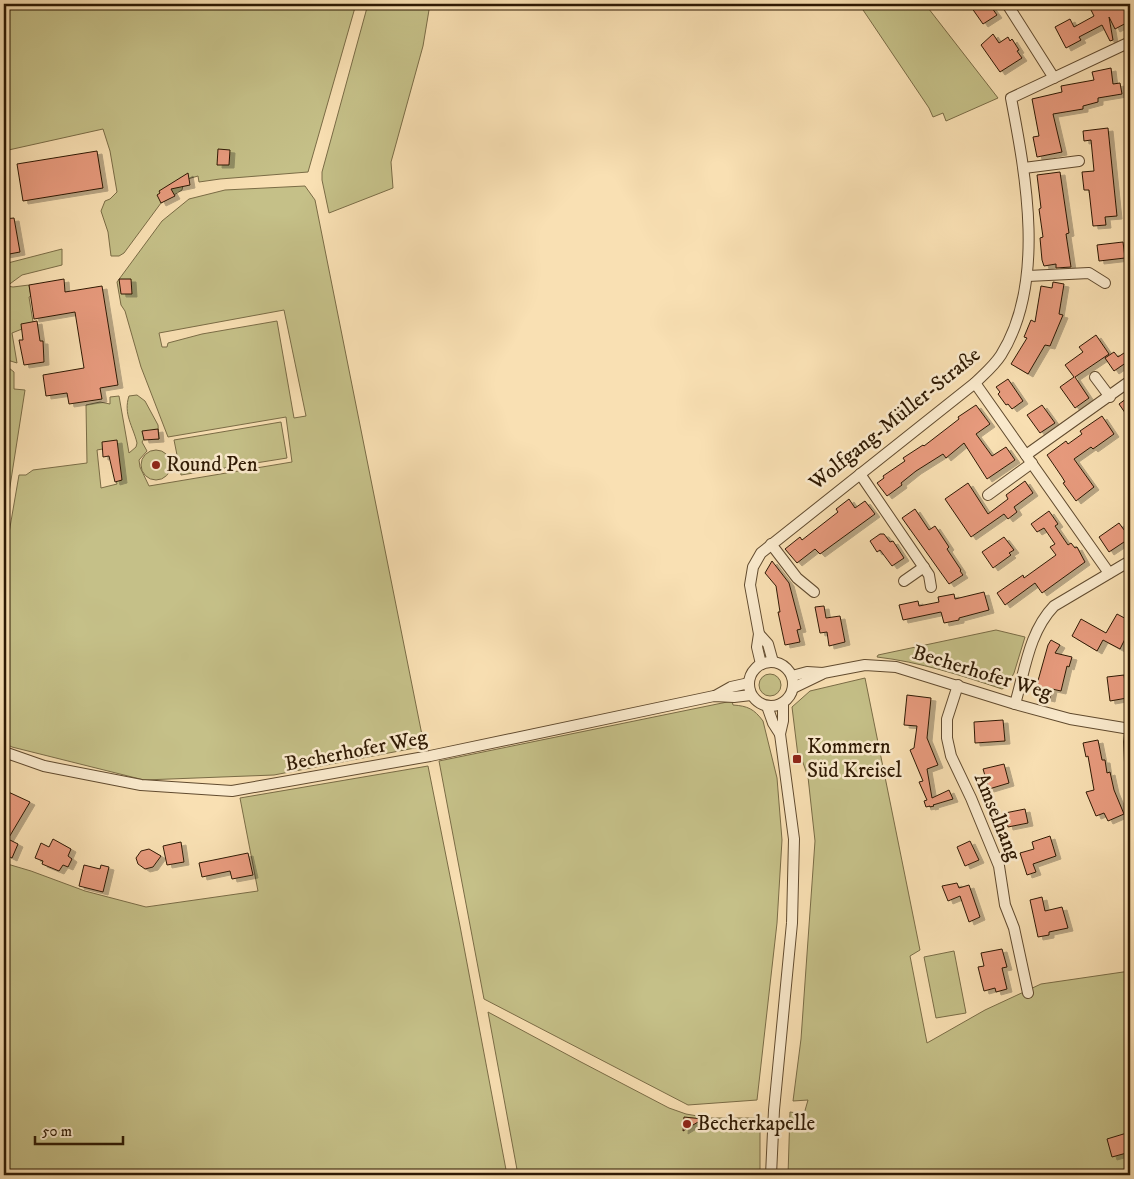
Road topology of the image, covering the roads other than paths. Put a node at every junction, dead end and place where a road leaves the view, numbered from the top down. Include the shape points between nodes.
1 (1007, 4) edge
2 (1130, 42) edge
3 (1054, 78) junction
4 (1078, 162) dead end
5 (1024, 168) junction
6 (1028, 276) junction
7 (1105, 283) dead end
8 (1095, 377) dead end
9 (1130, 382) edge
10 (975, 383) junction
11 (1110, 396) junction
12 (1029, 459) junction
13 (860, 474) junction
14 (988, 495) dead end
15 (771, 544) junction
16 (1130, 561) edge
17 (924, 567) junction
18 (1109, 573) junction
19 (904, 580) dead end
20 (931, 586) dead end
21 (814, 592) dead end
22 (759, 634) junction
23 (773, 662) junction
24 (761, 664) junction
25 (823, 673) junction
26 (792, 676) junction
27 (748, 683) junction
28 (958, 685) junction
29 (793, 688) junction
30 (751, 694) junction
31 (714, 696) junction
32 (783, 703) junction
33 (1015, 704) junction
34 (767, 706) junction
35 (1130, 730) edge
36 (780, 734) junction
37 (4, 752) edge
38 (1130, 762) edge
39 (1028, 993) dead end
40 (771, 1175) edge

1 - 3 street
2 - 3 street
3 - 5 street, Wolfgang-Müller-Straße via 1011,98
4 - 5 street
5 - 6 street, Wolfgang-Müller-Straße
6 - 7 street via 1089,273
6 - 10 street, Wolfgang-Müller-Straße via 1015,327 1001,355
8 - 11 street
9 - 11 street
10 - 12 street
10 - 13 street, Wolfgang-Müller-Straße
11 - 12 street
12 - 14 street
12 - 18 street
13 - 15 street, Wolfgang-Müller-Straße
13 - 17 street
15 - 21 street via 798,578
15 - 22 street, Wolfgang-Müller-Straße via 753,567 750,585
16 - 18 street
17 - 19 street
17 - 20 street
18 - 33 street via 1046,614 1034,636
22 - 23 street, Wolfgang-Müller-Straße via 768,644
22 - 24 street, Wolfgang-Müller-Straße via 757,647
23 - 24 street
23 - 26 street via 784,666
24 - 27 street via 752,672
25 - 26 street, Becherhofer Weg via 807,672
25 - 28 street, Becherhofer Weg via 876,664
25 - 29 street, Becherhofer Weg
26 - 29 street
27 - 30 street
27 - 31 street, Becherhofer Weg
28 - 33 street, Becherhofer Weg
28 - 39 street, Amselhang via 947,720 946,738 999,866 1005,905 1014,928
29 - 32 street
30 - 31 street, Becherhofer Weg
30 - 34 street
31 - 37 street, Becherhofer Weg via 430,756 232,791 141,785 44,766
32 - 34 street
32 - 36 street
33 - 35 street, Becherhofer Weg via 1070,719
34 - 36 street
35 - 38 street
36 - 40 street via 794,838 792,923

